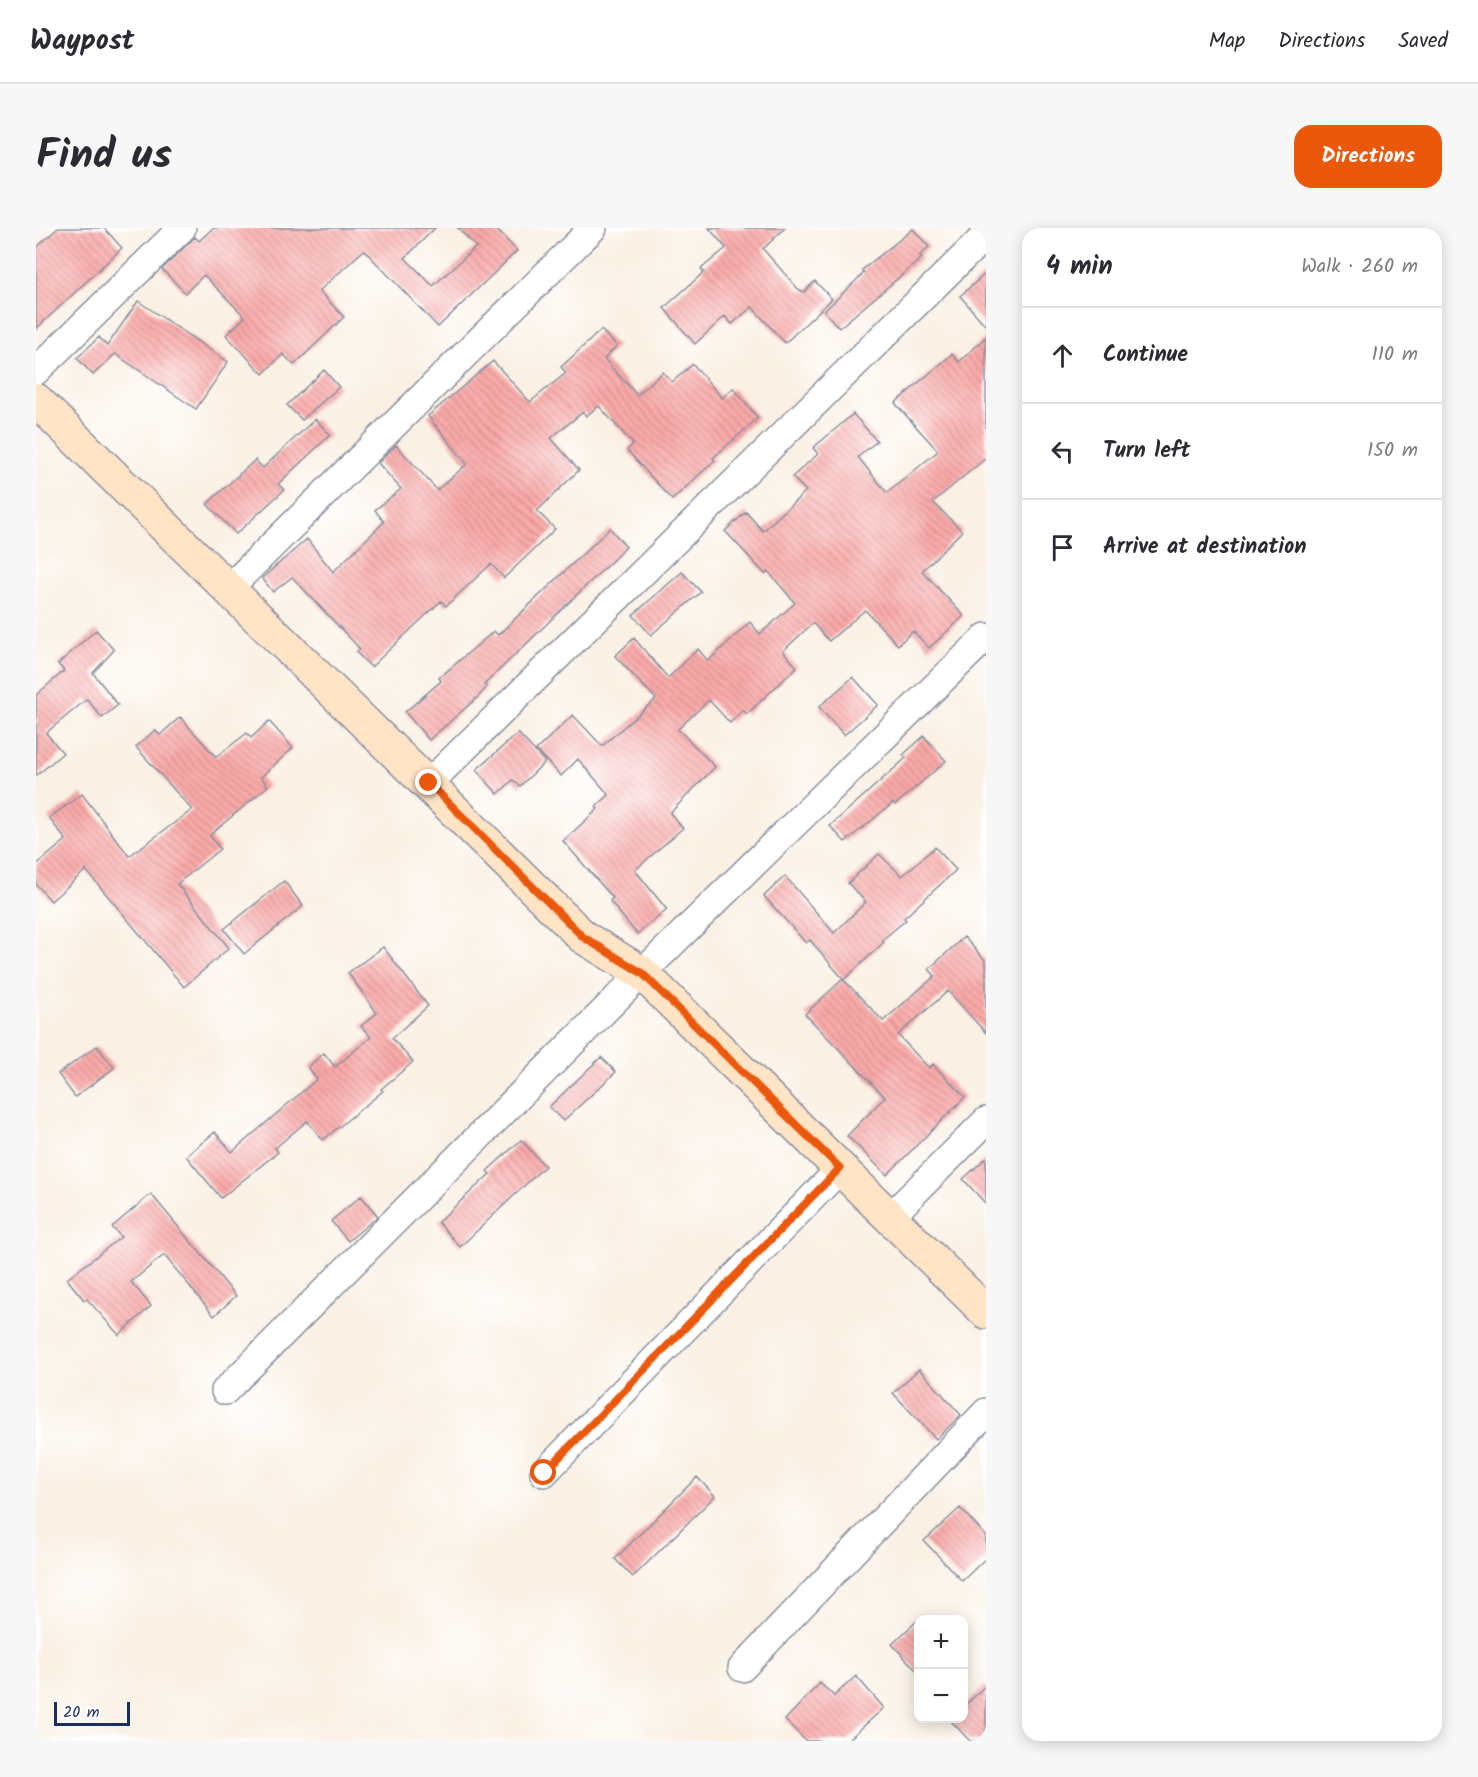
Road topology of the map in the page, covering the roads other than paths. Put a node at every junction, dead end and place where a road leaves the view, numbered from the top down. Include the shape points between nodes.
1 (182, 228) edge
2 (593, 228) edge
3 (986, 235) edge
4 (36, 371) edge
5 (36, 400) edge
6 (229, 588) junction
7 (986, 637) edge
8 (429, 783) junction
9 (642, 973) junction
10 (986, 1121) edge
11 (840, 1168) junction
12 (890, 1217) junction
13 (986, 1312) edge
14 (225, 1391) dead end
15 (986, 1412) edge
16 (544, 1473) dead end
17 (742, 1668) dead end

1 - 4 street
2 - 6 street
3 - 8 street
5 - 6 street
6 - 8 street
7 - 9 street
8 - 9 street via 583,937
9 - 11 street
9 - 14 street
10 - 12 street
11 - 12 street
11 - 16 street
12 - 13 street
15 - 17 street

